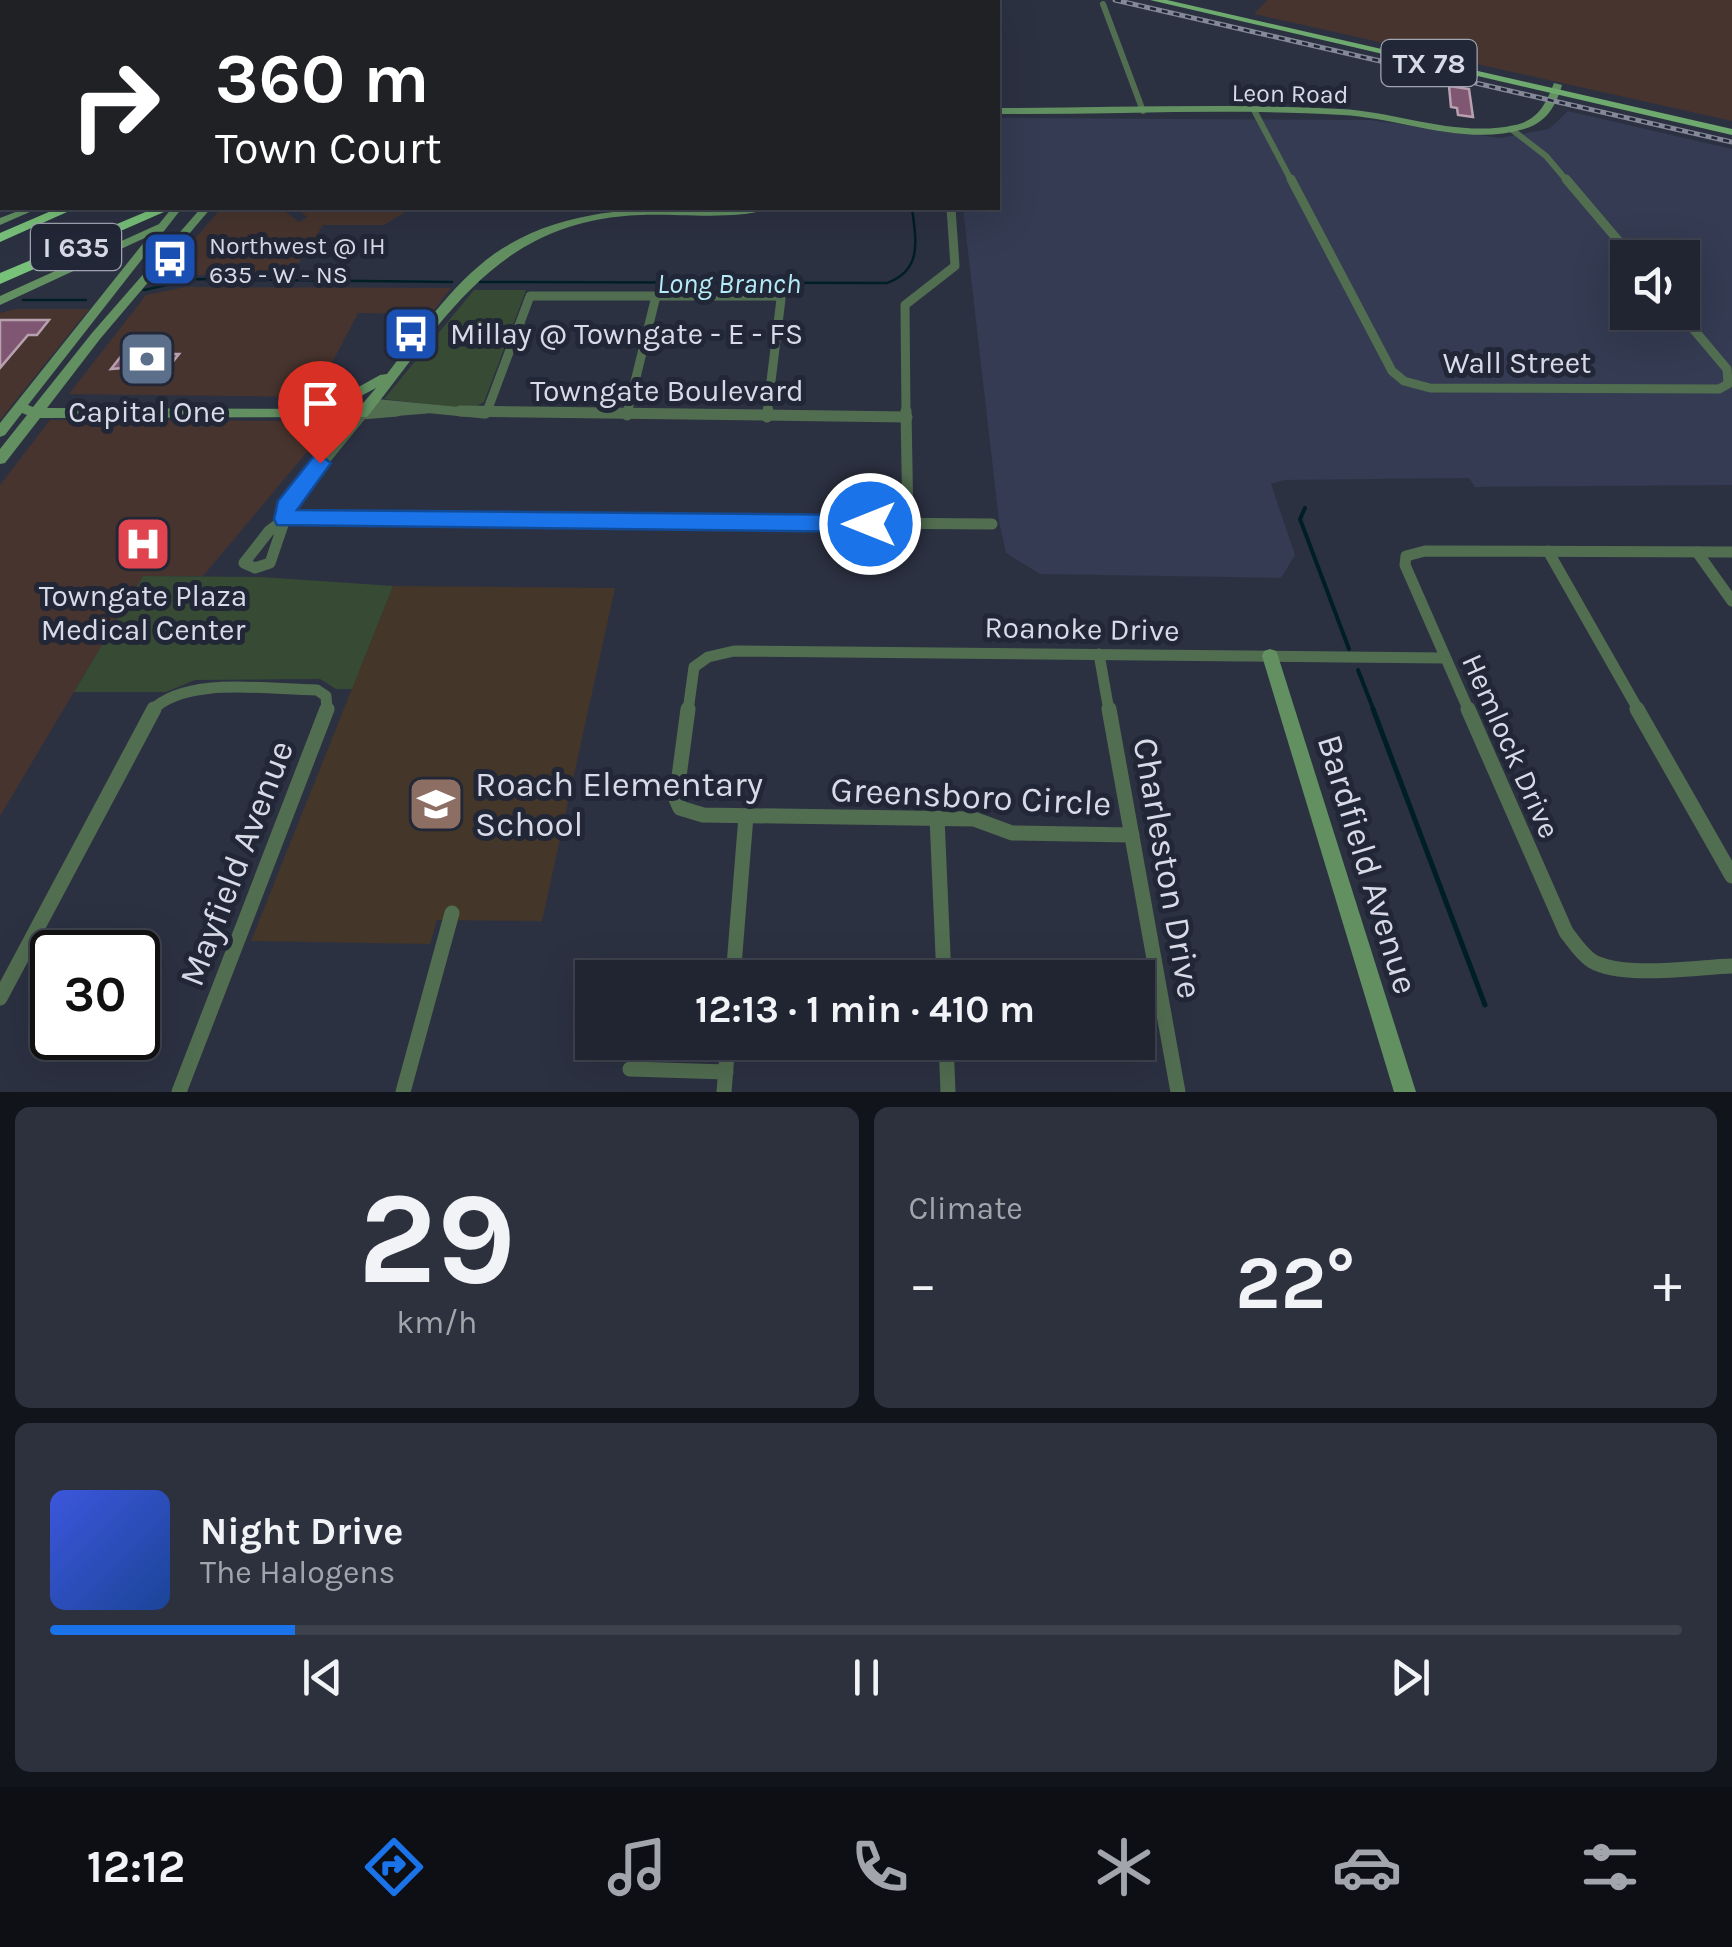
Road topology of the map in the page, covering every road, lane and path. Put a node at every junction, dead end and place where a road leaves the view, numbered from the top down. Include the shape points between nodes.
1 (1156, 0) edge
2 (1179, 0) edge
3 (1103, 4) dead end
4 (1556, 88) junction
5 (1000, 111) edge
6 (1143, 111) junction
7 (1255, 112) junction
8 (1732, 128) edge
9 (1511, 130) junction
10 (29, 210) edge
11 (64, 210) edge
12 (176, 210) edge
13 (201, 210) edge
14 (204, 210) edge
15 (692, 210) edge
16 (951, 210) edge
17 (159, 211) edge
18 (0, 222) edge
19 (166, 224) junction
20 (0, 238) edge
21 (1618, 240) edge
22 (132, 266) junction
23 (0, 280) edge
24 (16, 294) junction
25 (656, 296) junction
26 (0, 301) edge
27 (116, 313) junction
28 (92, 314) junction
29 (1694, 330) edge
30 (396, 370) junction
31 (337, 403) junction
32 (20, 407) junction
33 (40, 408) junction
34 (210, 408) junction
35 (366, 408) junction
36 (486, 414) junction
37 (626, 416) junction
38 (767, 416) junction
39 (907, 417) junction
40 (0, 432) edge
41 (0, 459) edge
42 (285, 519) junction
43 (908, 524) junction
44 (992, 524) dead end
45 (1548, 551) junction
46 (1697, 552) junction
47 (1732, 552) edge
48 (1732, 602) edge
49 (717, 652) joint
50 (1100, 654) junction
51 (1270, 656) junction
52 (1446, 658) junction
53 (746, 816) junction
54 (937, 818) junction
55 (1132, 834) junction
56 (1732, 876) edge
57 (452, 914) dead end
58 (734, 960) edge
59 (943, 960) edge
60 (1732, 966) edge
61 (0, 998) edge
62 (727, 1060) edge
63 (947, 1060) edge
64 (630, 1069) dead end
65 (726, 1072) junction
66 (178, 1092) edge
67 (402, 1092) edge
68 (724, 1092) edge
69 (948, 1092) edge
70 (1178, 1092) edge
71 (1404, 1092) edge

1 - 4 main road, TX 78
2 - 4 main road, TX 78
3 - 6 street
4 - 8 main road, TX 78
4 - 9 street via 1540,119
5 - 6 street, Leon Road
6 - 7 street, Leon Road
7 - 9 street, Leon Road via 1368,114 1462,130
7 - 29 street, Wall Street via 1392,371 1404,381 1430,388 1728,384 1726,369
9 - 21 street via 1545,155
10 - 18 street
11 - 20 highway, I 635
12 - 19 street
13 - 19 street
14 - 27 street
15 - 30 street via 621,212 524,239 475,273
16 - 39 street via 955,266 906,305
17 - 23 highway, I 635
19 - 22 street
19 - 24 street
22 - 24 street via 101,262
22 - 28 street
24 - 26 street
25 - 36 street via 530,296
25 - 37 street
25 - 38 street via 781,300
27 - 28 street
27 - 33 street
28 - 32 street
30 - 31 street
30 - 35 street
31 - 34 street, Towngate Boulevard
31 - 35 street, Towngate Boulevard
32 - 33 street, Towngate Boulevard
32 - 40 street
33 - 34 street, Towngate Boulevard
33 - 41 street
34 - 35 street, Towngate Boulevard
35 - 36 street, Towngate Boulevard
35 - 42 street via 286,506
36 - 37 street, Towngate Boulevard
37 - 38 street, Towngate Boulevard
38 - 39 street, Towngate Boulevard
39 - 43 street
42 - 42 street via 270,562 248,567 244,558
42 - 43 street
43 - 44 street
45 - 46 street
45 - 52 street, Hemlock Drive via 1411,553 1405,565
45 - 56 street
46 - 47 street
46 - 48 street
49 - 50 street, Roanoke Drive
49 - 53 street, Greensboro Circle via 694,667 676,799 680,808 703,815
50 - 51 street, Roanoke Drive
50 - 55 street, Charleston Drive
51 - 52 street, Roanoke Drive
51 - 71 street, Bardfield Avenue
52 - 60 street, Hemlock Drive via 1580,952 1598,964
53 - 54 street, Greensboro Circle
53 - 58 street
54 - 55 street, Greensboro Circle via 974,819 1012,834
54 - 59 street
55 - 70 street, Charleston Drive
57 - 67 street
61 - 66 street, Mayfield Avenue via 161,700 192,689 317,690 326,696 327,712
62 - 65 street
63 - 69 street
64 - 65 street
65 - 68 street

